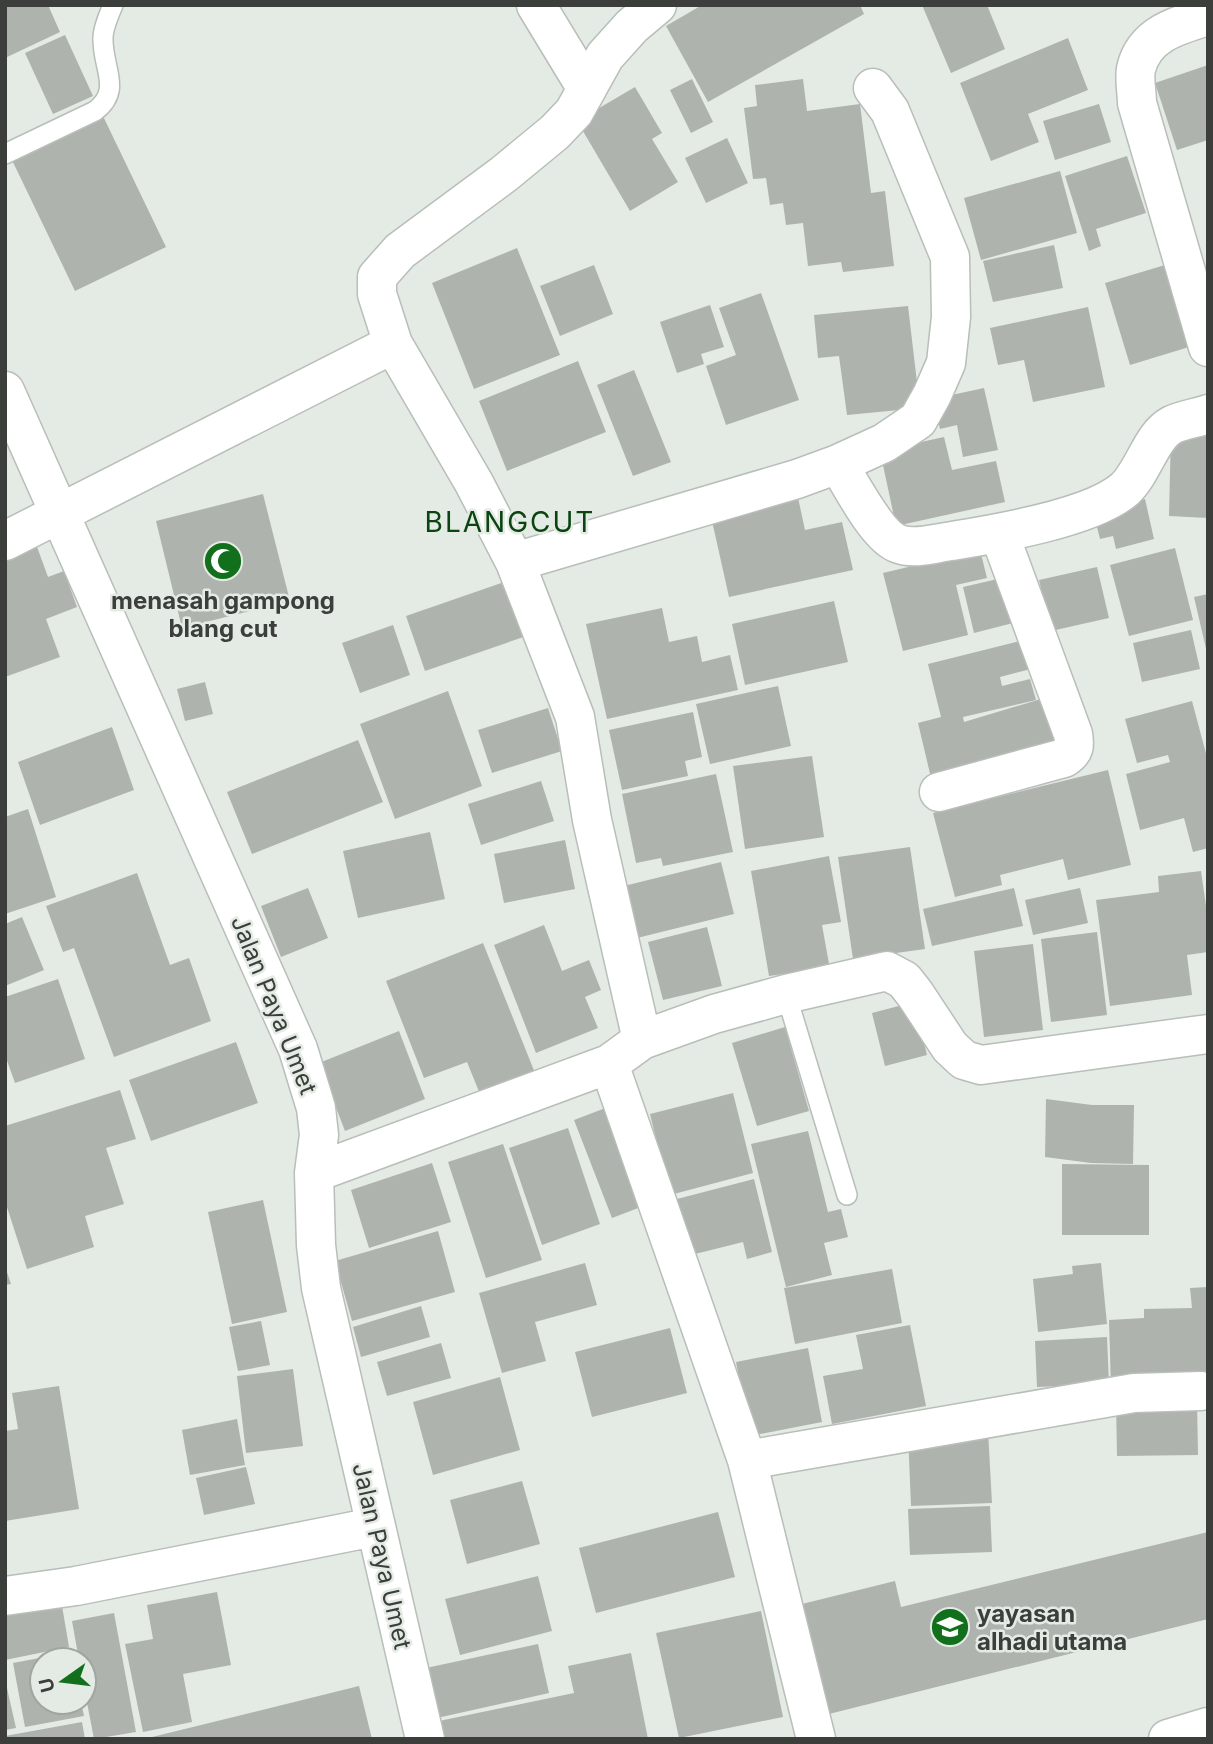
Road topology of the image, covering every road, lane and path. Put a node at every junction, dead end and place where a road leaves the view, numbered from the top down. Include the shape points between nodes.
1 (113, 5) edge
2 (536, 5) edge
3 (657, 5) edge
4 (1208, 16) edge
5 (873, 88) dead end
6 (587, 89) junction
7 (5, 154) edge
8 (393, 344) junction
9 (1208, 347) edge
10 (5, 391) edge
11 (1208, 414) edge
12 (838, 464) junction
13 (58, 513) junction
14 (999, 533) junction
15 (5, 541) edge
16 (515, 562) junction
17 (939, 792) dead end
18 (786, 993) junction
19 (1208, 1034) edge
20 (642, 1040) junction
21 (609, 1064) junction
22 (314, 1173) junction
23 (847, 1195) dead end
24 (1201, 1391) dead end
25 (747, 1460) junction
26 (374, 1527) junction
27 (5, 1596) edge
28 (1208, 1727) edge
29 (425, 1739) edge
30 (816, 1739) edge
31 (1168, 1739) edge

1 - 7 lane via 103,36 111,92 107,102
2 - 6 main road
3 - 6 main road via 605,56
4 - 9 main road via 1160,33 1144,50 1136,70 1137,103
5 - 12 main road via 890,111 950,257 951,317 946,363 918,420 884,443
6 - 8 main road via 555,132 400,251 377,277 377,294
8 - 13 main road
8 - 16 main road
10 - 13 main road, Jalan Paya Umet
11 - 14 main road via 1171,425 1151,447 1142,469 1112,497 1061,518
12 - 14 main road via 877,525 900,544 917,546
12 - 16 main road
13 - 15 main road
13 - 22 main road, Jalan Paya Umet via 298,1049 316,1108
14 - 17 main road via 1075,747 1064,758
16 - 20 main road via 575,717 592,820
18 - 19 main road via 887,971 915,993 950,1048 964,1060 981,1065
18 - 20 main road
18 - 23 lane
20 - 21 main road
21 - 22 main road
21 - 25 main road
22 - 26 main road, Jalan Paya Umet via 321,1288
24 - 25 main road via 1134,1393
25 - 30 main road
26 - 27 main road
26 - 29 main road, Jalan Paya Umet
28 - 31 main road

